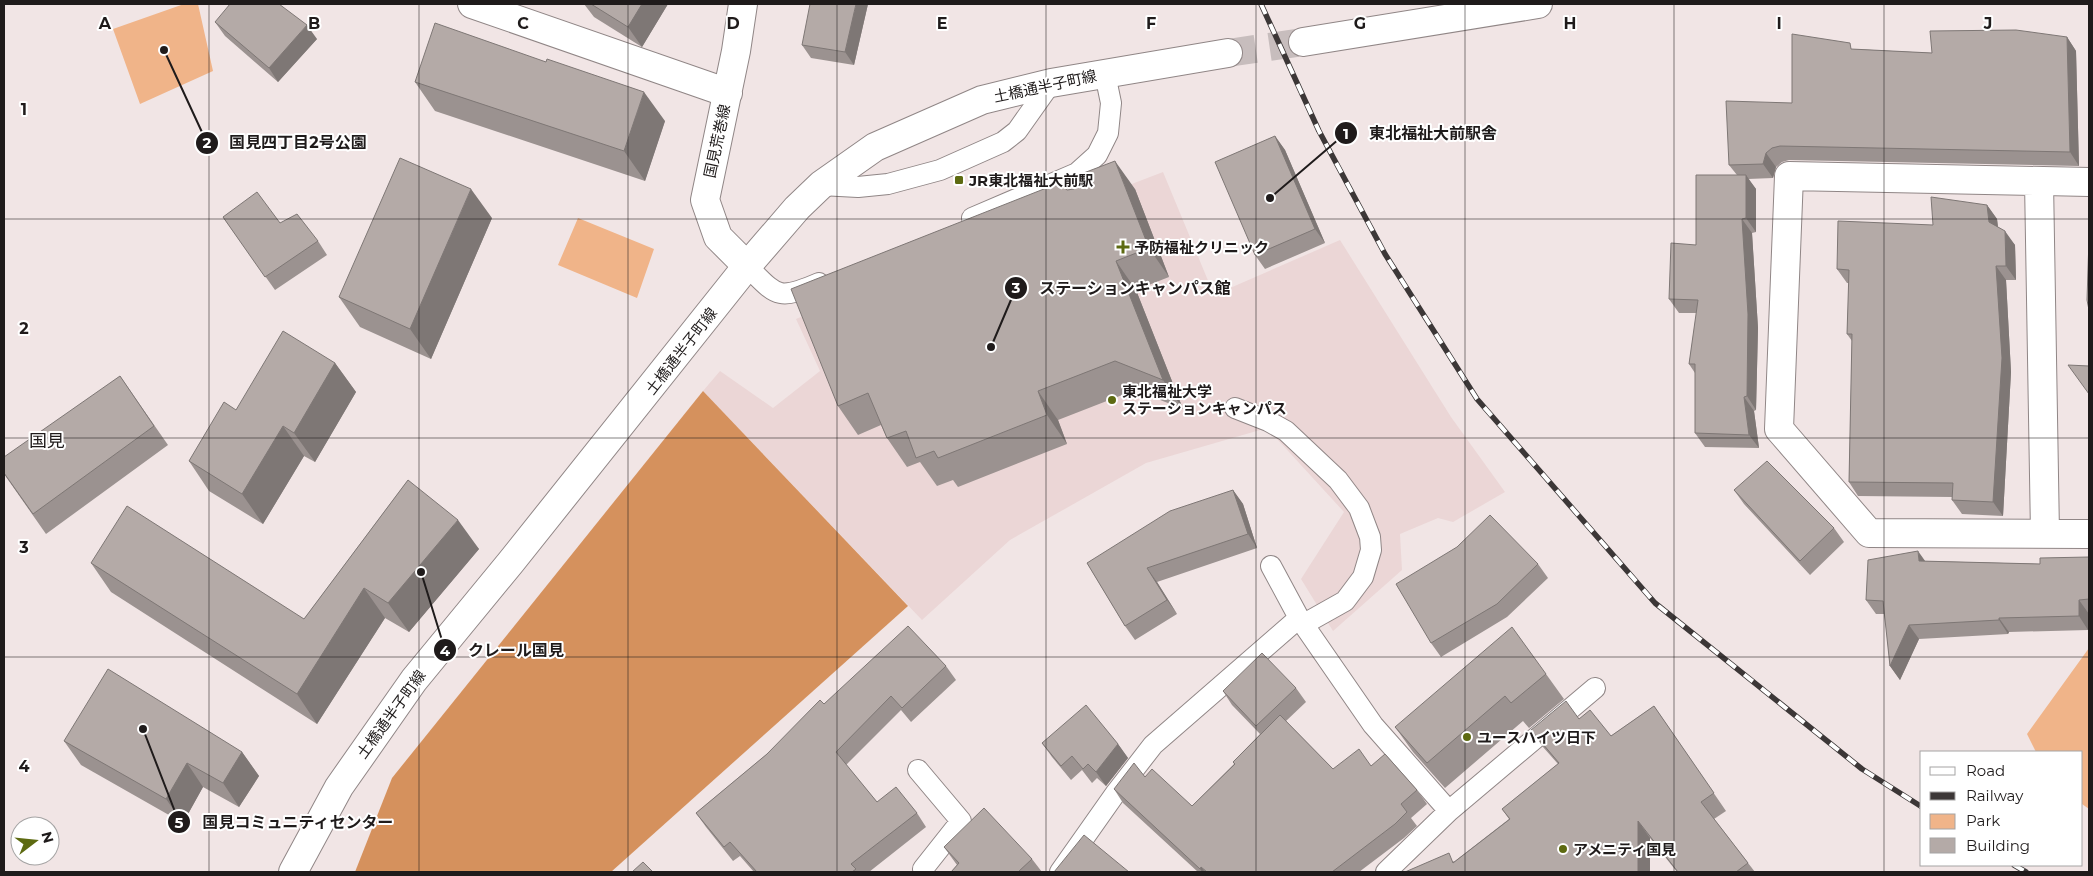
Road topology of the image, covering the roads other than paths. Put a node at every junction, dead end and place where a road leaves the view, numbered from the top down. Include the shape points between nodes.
1 (472, 4) edge
2 (743, 4) edge
3 (1538, 4) edge
4 (1303, 42) tunnel mouth
5 (1228, 53) tunnel mouth
6 (1105, 74) junction
7 (1051, 83) junction
8 (728, 93) junction
9 (2039, 181) junction
10 (2089, 182) edge
11 (821, 185) junction
12 (955, 225) edge
13 (747, 266) junction
14 (837, 276) edge
15 (1235, 408) dead end
16 (2045, 534) junction
17 (2089, 534) edge
18 (1271, 566) dead end
19 (1302, 621) junction
20 (1595, 688) dead end
21 (918, 770) dead end
22 (1449, 811) junction
23 (923, 871) edge
24 (293, 872) edge
25 (1060, 872) edge
26 (1386, 872) edge

1 - 8 street
2 - 8 street, 国見荒巻線
3 - 4 street
5 - 6 street, 土橋通半子町線
6 - 7 street, 土橋通半子町線
6 - 12 lane via 1111,103 1108,133 1080,181
7 - 11 street, 土橋通半子町線 via 982,100 931,121 875,147
7 - 11 lane via 1017,131 994,146 940,170 888,184 858,187
8 - 13 street, 国見荒巻線 via 705,200 718,237
9 - 10 street
9 - 16 street
9 - 16 street via 1789,176 1779,428 1869,533
11 - 13 street, 土橋通半子町線
13 - 14 lane via 774,292 788,295
13 - 24 street, 土橋通半子町線 via 414,680 339,787
15 - 19 lane via 1286,431 1338,480 1359,508 1370,537 1371,550 1363,577 1345,601
16 - 17 street
18 - 19 lane
19 - 22 lane via 1373,725
19 - 25 lane via 1153,745
20 - 22 lane
21 - 23 lane via 960,822
22 - 26 lane

